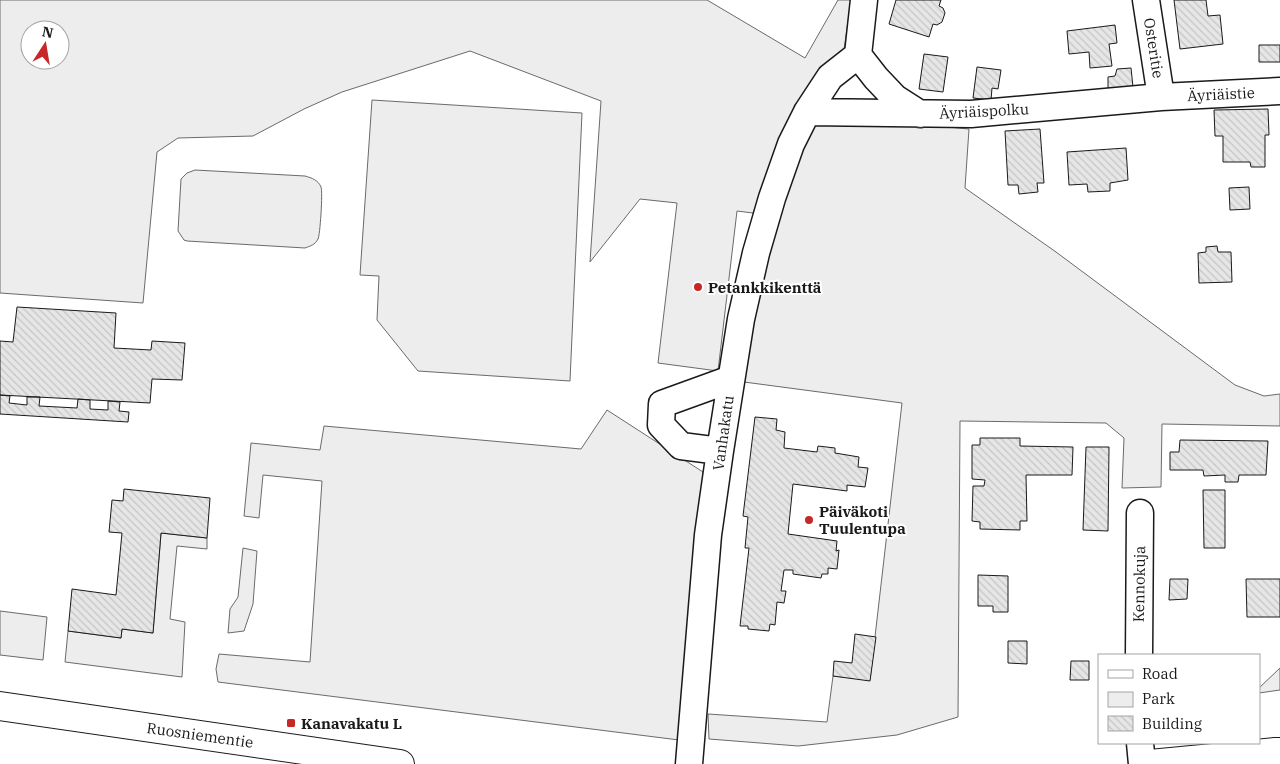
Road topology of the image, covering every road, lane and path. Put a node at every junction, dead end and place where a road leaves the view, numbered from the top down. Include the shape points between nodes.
1 (864, 0) edge
2 (1146, 0) edge
3 (858, 55) junction
4 (1280, 91) edge
5 (1161, 97) junction
6 (807, 112) junction
7 (920, 114) junction
8 (731, 379) junction
9 (720, 451) junction
10 (1140, 513) dead end
11 (1138, 654) edge
12 (0, 706) edge
13 (1140, 744) edge
14 (1278, 751) edge
15 (400, 764) edge
16 (689, 764) edge
17 (1142, 764) edge
18 (1150, 764) edge

1 - 3 street
2 - 5 street, Osteritie
3 - 6 street, Vanhakatu via 830,77
3 - 7 street via 895,98
4 - 5 street, Äyriäistie
5 - 7 street, Äyriäispolku via 971,114
6 - 7 street, Äyriäispolku
6 - 8 street, Vanhakatu via 791,144 756,253
8 - 9 street, Vanhakatu
8 - 9 street via 662,404 661,425 682,446
9 - 16 street, Vanhakatu via 708,535
10 - 11 street, Kennokuja
12 - 15 main road, Ruosniementie
13 - 17 street
14 - 18 main road

